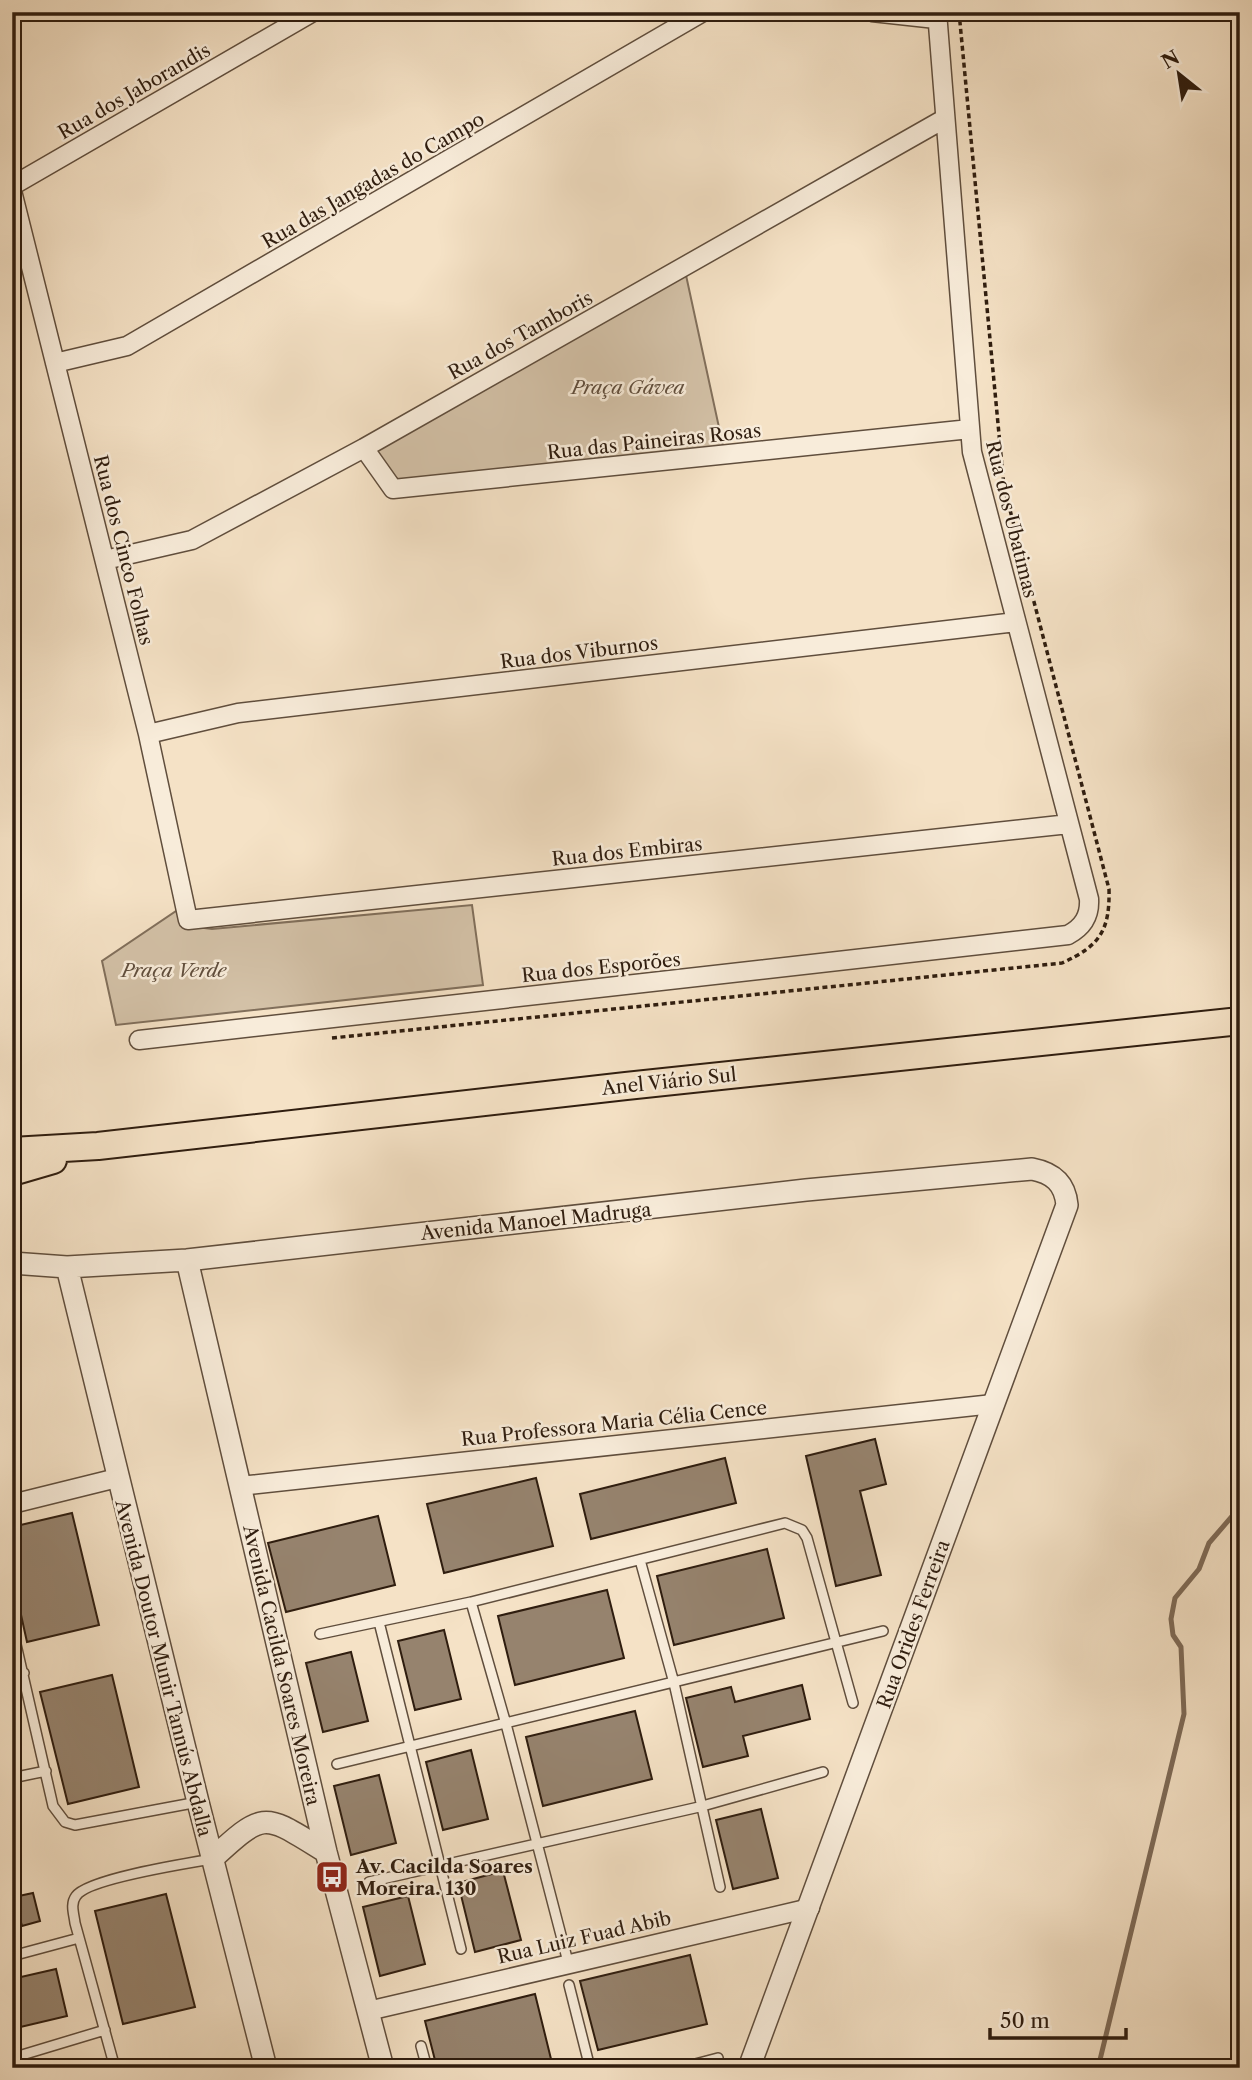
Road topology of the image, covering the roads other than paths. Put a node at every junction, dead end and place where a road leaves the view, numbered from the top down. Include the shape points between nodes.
1 (313, 12) edge
2 (703, 12) edge
3 (872, 12) edge
4 (936, 15) edge
5 (944, 119) junction
6 (12, 188) edge
7 (55, 363) junction
8 (970, 429) junction
9 (364, 447) junction
10 (105, 560) junction
11 (1016, 622) junction
12 (148, 734) junction
13 (1069, 824) junction
14 (188, 920) joint
15 (1069, 935) joint
16 (1240, 1021) edge
17 (139, 1040) dead end
18 (98, 1146) junction
19 (12, 1152) edge
20 (12, 1172) edge
21 (1058, 1180) joint
22 (187, 1260) junction
23 (12, 1263) edge
24 (67, 1267) junction
25 (993, 1404) junction
26 (117, 1478) junction
27 (240, 1486) junction
28 (12, 1504) edge
29 (640, 1560) junction
30 (471, 1602) junction
31 (379, 1622) junction
32 (12, 1627) edge
33 (883, 1630) dead end
34 (320, 1634) dead end
35 (836, 1644) junction
36 (24, 1673) junction
37 (12, 1675) edge
38 (674, 1684) junction
39 (853, 1703) dead end
40 (506, 1724) junction
41 (411, 1746) junction
42 (337, 1764) dead end
43 (46, 1771) junction
44 (822, 1772) dead end
45 (12, 1778) edge
46 (198, 1802) junction
47 (699, 1807) junction
48 (535, 1844) junction
49 (326, 1852) junction
50 (212, 1859) junction
51 (441, 1866) junction
52 (369, 1882) dead end
53 (720, 1888) dead end
54 (810, 1908) junction
55 (79, 1938) junction
56 (461, 1950) dead end
57 (12, 1956) edge
58 (568, 1962) junction
59 (569, 1985) dead end
60 (368, 2011) junction
61 (105, 2030) junction
62 (421, 2046) dead end
63 (12, 2058) edge
64 (719, 2058) dead end
65 (115, 2068) edge
66 (267, 2068) edge
67 (383, 2068) edge
68 (427, 2068) edge
69 (590, 2068) edge
70 (680, 2068) edge
71 (748, 2068) edge

1 - 6 street, Rua dos Jaborandis
2 - 7 street, Rua das Jangadas do Campo via 127,346
3 - 4 street
4 - 5 street, Rua dos Ubatimas
5 - 8 street, Rua dos Ubatimas
5 - 9 street, Rua dos Tamboris
6 - 7 street, Rua dos Cinco Folhas
7 - 10 street, Rua dos Cinco Folhas
8 - 9 street, Rua das Paineiras Rosas via 393,489
8 - 11 street, Rua dos Ubatimas
9 - 10 street, Rua dos Tamboris via 192,540
10 - 12 street, Rua dos Cinco Folhas
11 - 12 street, Rua dos Viburnos via 238,713
11 - 13 street, Rua dos Ubatimas
12 - 14 street, Rua dos Cinco Folhas
13 - 14 street, Rua dos Embiras
13 - 15 street, Rua dos Ubatimas via 1090,911
15 - 17 street, Rua dos Esporões
16 - 18 main road, Anel Viário Sul
18 - 19 main road, Anel Viário Sul
18 - 20 main road, Anel Viário Sul
21 - 22 street, Avenida Manoel Madruga via 1032,1169
21 - 25 street, Rua Orides Ferreira via 1066,1191 1067,1205
22 - 24 street, Avenida Manoel Madruga
22 - 27 street, Avenida Cacilda Soares Moreira
23 - 24 street, Avenida Manoel Madruga
24 - 26 street, Avenida Doutor Munir Tannús Abdalla
25 - 27 street, Rua Professora Maria Célia Cence
25 - 54 street, Rua Orides Ferreira
26 - 28 street
26 - 46 street, Avenida Doutor Munir Tannús Abdalla
27 - 49 street, Avenida Cacilda Soares Moreira
29 - 30 lane
29 - 35 lane via 794,1524 807,1538
29 - 38 lane
30 - 31 lane
30 - 40 lane
31 - 34 lane
31 - 41 lane
32 - 36 lane
33 - 35 lane
35 - 38 lane
35 - 39 lane
36 - 37 lane
36 - 43 lane
38 - 40 lane
38 - 47 lane
40 - 41 lane
40 - 48 lane
41 - 42 lane
41 - 51 lane
43 - 45 lane
43 - 46 lane via 53,1806 65,1822 75,1825
44 - 47 lane
46 - 50 street, Avenida Doutor Munir Tannús Abdalla
47 - 48 lane
47 - 53 lane
48 - 51 lane
48 - 58 lane
49 - 50 street via 288,1829 255,1823
49 - 60 street, Avenida Cacilda Soares Moreira
50 - 55 lane via 86,1888 72,1907
50 - 66 street, Avenida Doutor Munir Tannús Abdalla
51 - 52 lane
51 - 56 lane
54 - 58 street, Rua Luiz Fuad Abib
54 - 71 street, Rua Orides Ferreira
55 - 57 lane
55 - 61 lane
58 - 60 street, Rua Luiz Fuad Abib
59 - 69 lane
60 - 67 street, Avenida Cacilda Soares Moreira
61 - 63 lane
61 - 65 lane
62 - 68 lane
64 - 70 lane

